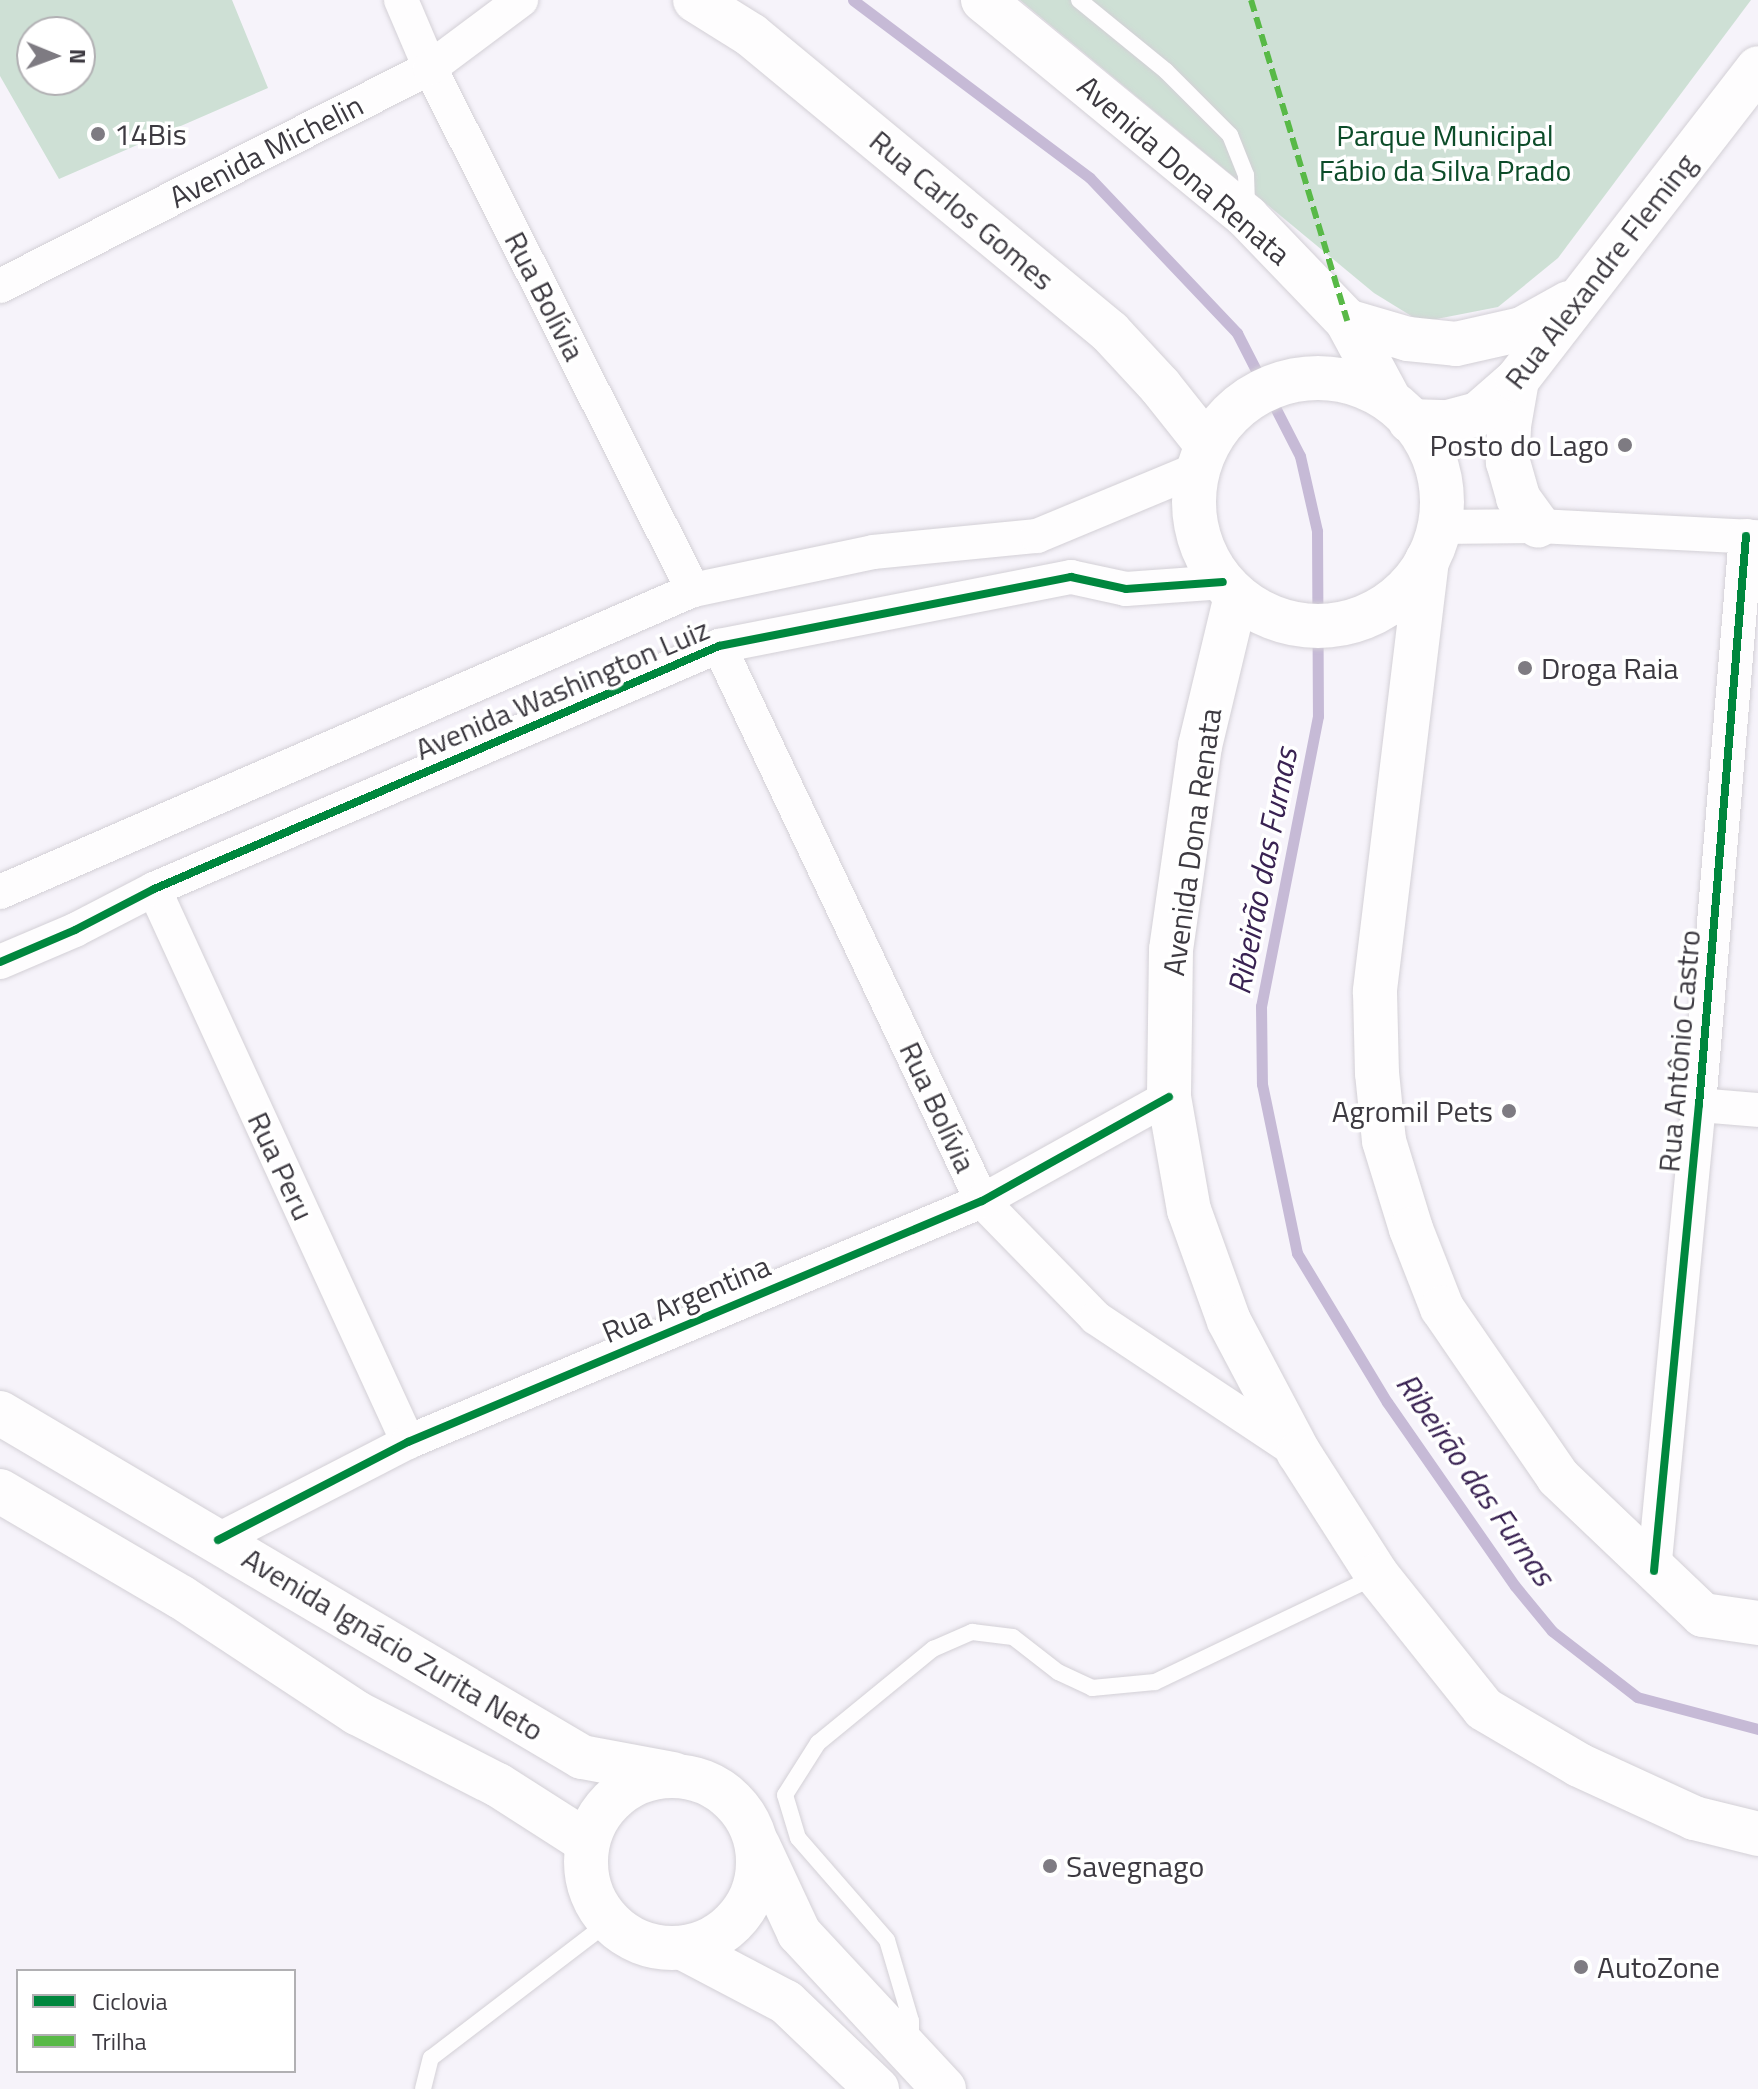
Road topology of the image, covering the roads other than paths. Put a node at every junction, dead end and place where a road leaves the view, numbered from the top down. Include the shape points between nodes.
1 (401, 0) edge
2 (521, 0) edge
3 (695, 0) edge
4 (983, 0) edge
5 (1079, 0) edge
6 (430, 68) junction
7 (1758, 68) edge
8 (1247, 217) junction
9 (0, 286) edge
10 (1581, 296) junction
11 (1347, 321) junction
12 (1517, 380) junction
13 (1400, 410) junction
14 (1202, 457) junction
15 (1538, 526) junction
16 (1752, 536) edge
17 (1433, 544) junction
18 (693, 590) junction
19 (1242, 598) junction
20 (719, 646) junction
21 (154, 889) junction
22 (0, 892) edge
23 (0, 962) edge
24 (1169, 1097) junction
25 (1699, 1105) junction
26 (1758, 1110) edge
27 (982, 1201) junction
28 (0, 1413) edge
29 (408, 1442) junction
30 (1299, 1453) junction
31 (0, 1491) edge
32 (218, 1540) junction
33 (1654, 1571) junction
34 (1377, 1575) junction
35 (1758, 1623) edge
36 (673, 1774) junction
37 (1758, 1834) edge
38 (756, 1841) junction
39 (587, 1842) junction
40 (609, 1922) junction
41 (683, 1948) junction
42 (911, 2055) junction
43 (423, 2089) edge
44 (877, 2089) edge
45 (944, 2089) edge

1 - 6 street, Rua Bolívia
2 - 6 street, Avenida Michelin
3 - 14 main road, Rua Carlos Gomes via 751,35 1110,332 1160,386
4 - 8 main road, Avenida Dona Renata
5 - 8 lane via 1166,71 1230,135 1246,175
6 - 9 street, Avenida Michelin
6 - 18 street, Rua Bolívia
7 - 10 main road, Rua Alexandre Fleming
8 - 11 main road, Avenida Dona Renata
10 - 11 main road via 1522,329 1456,344 1408,339
10 - 12 main road, Rua Alexandre Fleming
11 - 13 main road, Avenida Dona Renata
12 - 13 main road, Rua Alexandre Fleming via 1478,414 1448,422
12 - 15 main road via 1508,462 1518,498
13 - 14 main road via 1350,381 1308,377 1267,388 1232,411
13 - 17 main road via 1420,430 1435,461 1441,493
14 - 18 street, Avenida Washington Luiz via 1037,536 873,552
14 - 19 main road via 1193,509 1203,548
15 - 16 street
15 - 17 street
16 - 25 street, Rua Antônio Castro
17 - 19 main road via 1405,590 1375,612 1340,624 1303,625
17 - 33 main road via 1375,992 1384,1141 1442,1308 1558,1477
18 - 22 street, Avenida Washington Luiz
19 - 20 street, Avenida Washington Luiz via 1126,589 1071,577
19 - 24 main road, Avenida Dona Renata via 1200,746 1171,950
20 - 21 street, Avenida Washington Luiz
20 - 27 street, Rua Bolívia
21 - 23 street, Avenida Washington Luiz
21 - 29 street, Rua Peru
24 - 27 street, Rua Argentina
24 - 30 main road, Avenida Dona Renata via 1189,1210 1229,1321
25 - 26 street
25 - 33 street, Rua Antônio Castro
27 - 29 street, Rua Argentina
27 - 30 street, Rua Bolívia via 1096,1318
28 - 32 main road, Avenida Ignácio Zurita Neto
29 - 32 street, Rua Argentina
30 - 34 main road, Avenida Dona Renata
31 - 39 main road via 181,1597 357,1713 498,1785
32 - 36 main road, Avenida Ignácio Zurita Neto via 582,1757
33 - 35 main road via 1703,1615
34 - 37 main road, Avenida Dona Renata via 1484,1709 1579,1765 1694,1818
34 - 42 lane via 1155,1682 1092,1688 1058,1672 1013,1637 972,1632 933,1649 818,1743 785,1795 798,1838 887,1940 911,2021
36 - 38 main road via 701,1779 726,1793 745,1814
36 - 39 main road via 644,1779 618,1793 599,1815
38 - 41 main road via 758,1870 751,1898 734,1923 711,1940
38 - 42 main road via 799,1933
39 - 40 main road via 585,1871 593,1898
40 - 41 main road via 632,1939 659,1948
40 - 43 lane via 431,2058
41 - 44 main road via 786,2002
42 - 45 main road

